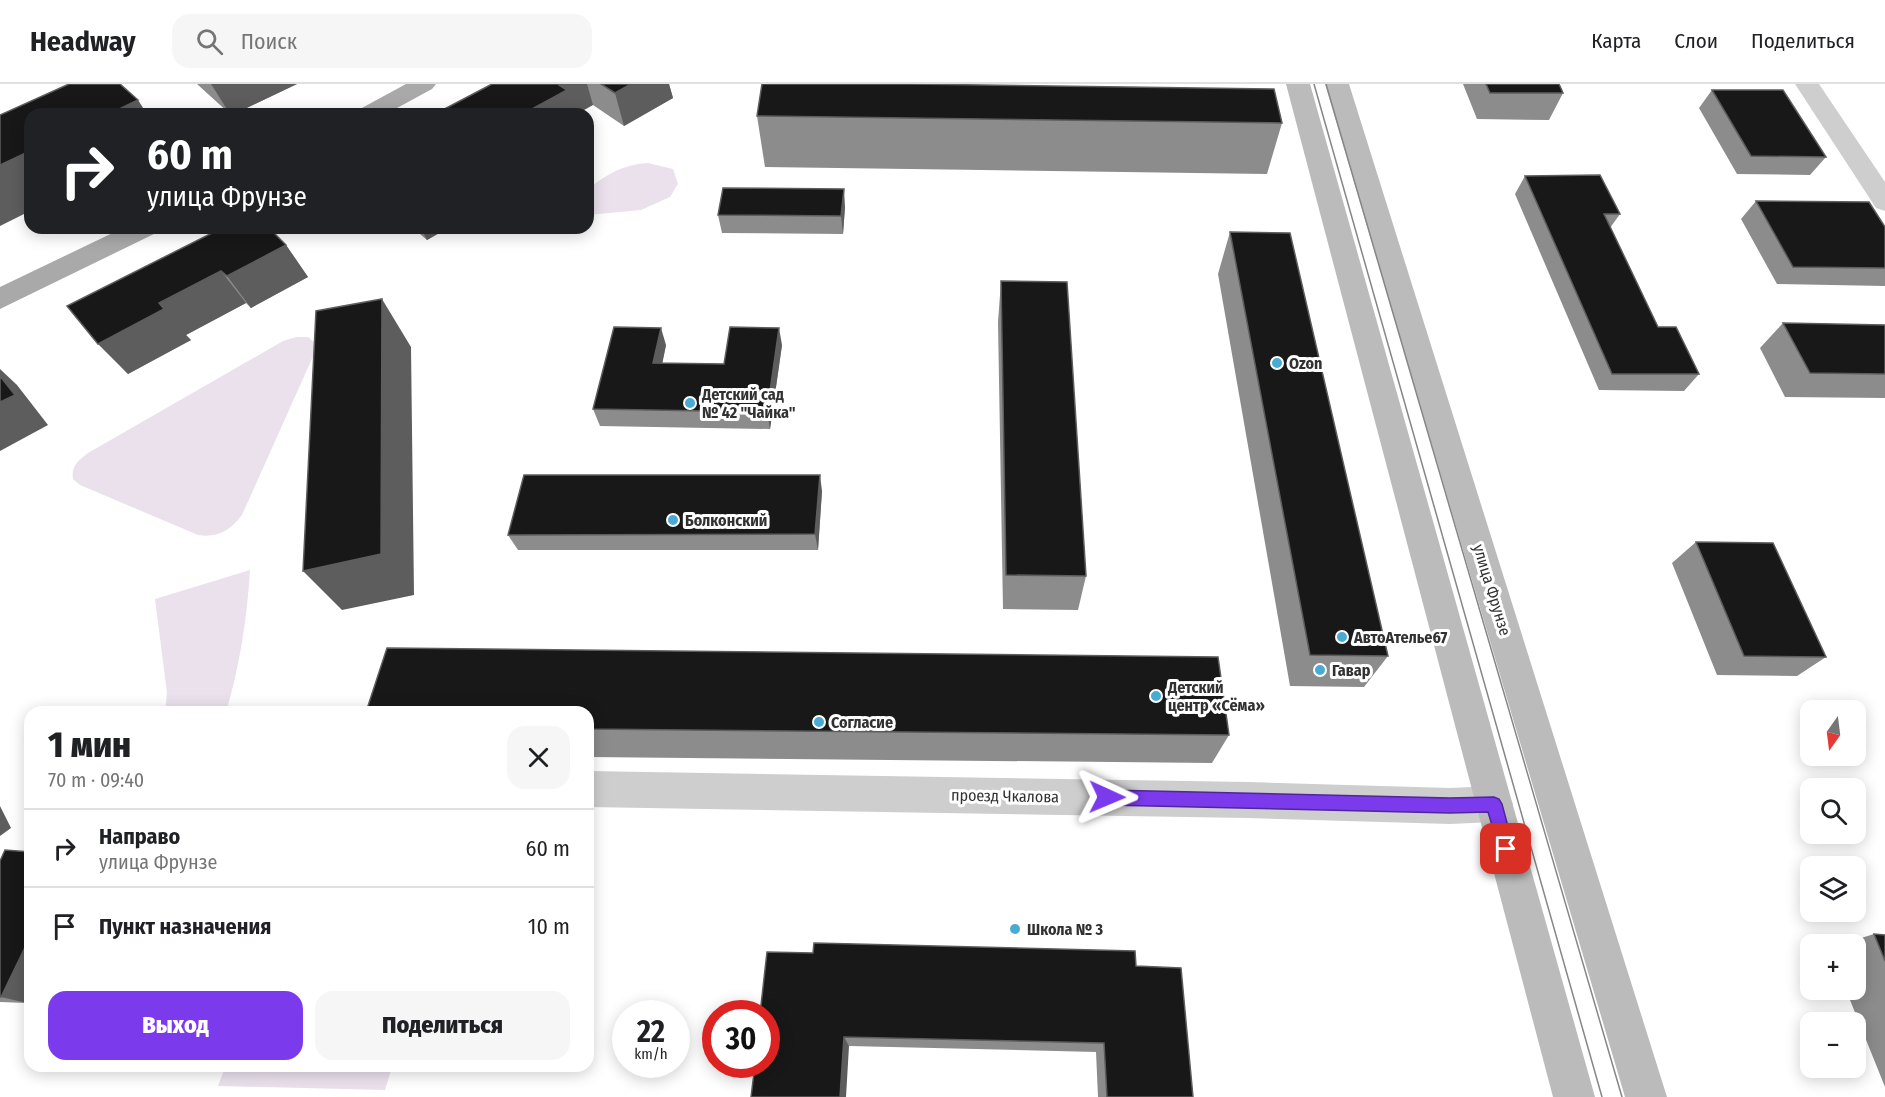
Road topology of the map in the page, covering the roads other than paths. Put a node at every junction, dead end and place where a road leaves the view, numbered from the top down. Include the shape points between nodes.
1 (424, 84) edge
2 (1298, 84) edge
3 (1337, 84) edge
4 (1807, 84) edge
5 (379, 108) edge
6 (1885, 202) edge
7 (133, 234) edge
8 (0, 299) edge
9 (594, 789) edge
10 (1494, 804) junction
11 (1574, 1097) edge
12 (1646, 1097) edge

1 - 5 main road
2 - 10 main road
3 - 12 main road, улица Фрунзе
4 - 6 street
7 - 8 main road
9 - 10 street, проезд Чкалова
10 - 11 main road

